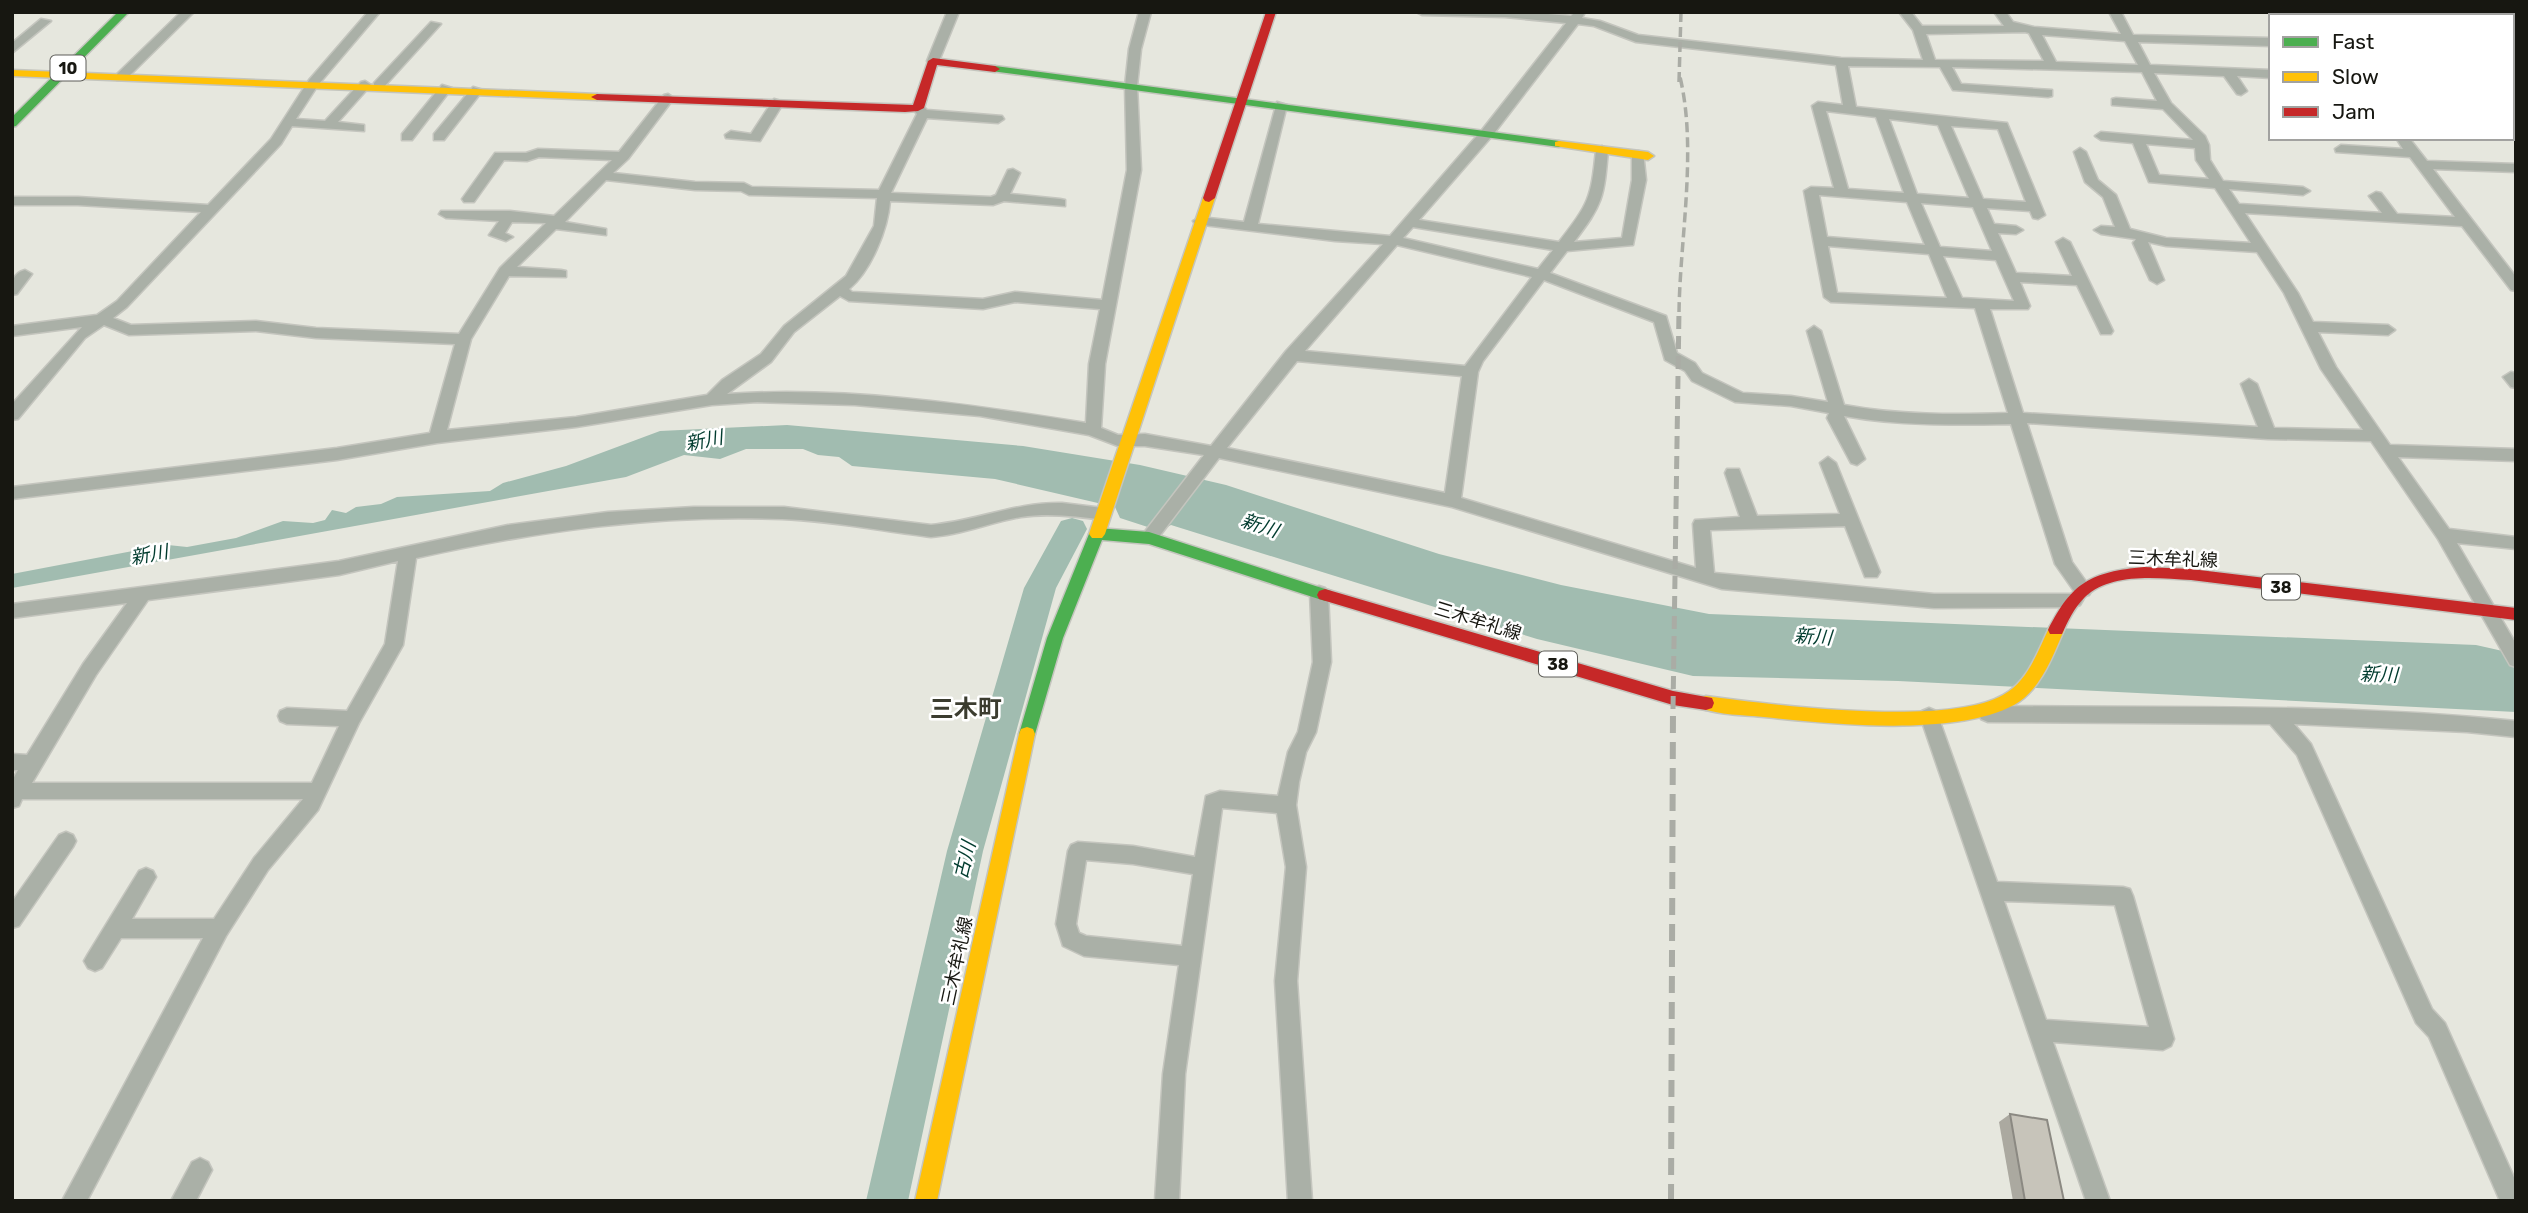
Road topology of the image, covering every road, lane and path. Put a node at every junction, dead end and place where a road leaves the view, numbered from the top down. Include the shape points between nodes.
1 (107, 12) edge
2 (124, 12) edge
3 (188, 12) edge
4 (374, 12) edge
5 (953, 12) edge
6 (1145, 12) edge
7 (1271, 12) edge
8 (1422, 12) edge
9 (1905, 12) edge
10 (2000, 12) edge
11 (2115, 12) edge
12 (1578, 16) edge
13 (45, 20) dead end
14 (435, 24) dead end
15 (1919, 30) junction
16 (2027, 30) junction
17 (2130, 38) junction
18 (2269, 42) edge
19 (12, 49) edge
20 (933, 61) junction
21 (1841, 62) junction
22 (1936, 62) junction
23 (2052, 65) junction
24 (2146, 69) junction
25 (2228, 72) junction
26 (12, 73) edge
27 (54, 74) junction
28 (2269, 74) edge
29 (121, 77) junction
30 (313, 83) junction
31 (371, 85) junction
32 (1131, 86) junction
33 (446, 88) junction
34 (477, 90) junction
35 (2241, 91) dead end
36 (2049, 93) dead end
37 (668, 98) junction
38 (1240, 99) junction
39 (778, 102) junction
40 (2116, 103) dead end
41 (1281, 105) junction
42 (2166, 105) junction
43 (12, 108) edge
44 (1850, 109) junction
45 (920, 111) junction
46 (1881, 113) junction
47 (998, 119) dead end
48 (288, 122) junction
49 (1943, 122) junction
50 (12, 124) edge
51 (329, 125) junction
52 (360, 128) dead end
53 (1487, 134) junction
54 (731, 135) dead end
55 (2101, 136) dead end
56 (407, 137) dead end
57 (439, 137) dead end
58 (2138, 139) junction
59 (2403, 140) edge
60 (2203, 145) junction
61 (2341, 149) dead end
62 (1602, 150) junction
63 (2080, 152) dead end
64 (2413, 153) junction
65 (623, 156) junction
66 (1643, 156) joint
67 (2423, 165) junction
68 (2516, 168) edge
69 (1013, 173) dead end
70 (603, 176) junction
71 (2217, 185) junction
72 (1842, 193) junction
73 (884, 195) junction
74 (2376, 196) dead end
75 (1002, 197) junction
76 (1912, 198) junction
77 (469, 199) dead end
78 (12, 201) edge
79 (1060, 203) dead end
80 (1979, 204) junction
81 (2232, 208) junction
82 (211, 209) junction
83 (2316, 213) junction
84 (446, 214) dead end
85 (510, 215) junction
86 (1200, 221) junction
87 (2390, 221) junction
88 (557, 222) junction
89 (1407, 222) junction
90 (2469, 222) junction
91 (2325, 226) dead end
92 (1250, 227) junction
93 (1989, 228) junction
94 (2016, 230) dead end
95 (2101, 230) dead end
96 (601, 232) dead end
97 (2124, 232) junction
98 (506, 237) dead end
99 (2143, 238) junction
100 (1392, 240) junction
101 (1820, 241) junction
102 (2063, 242) dead end
103 (1564, 247) junction
104 (2259, 248) junction
105 (1934, 249) junction
106 (2001, 256) junction
107 (505, 271) junction
108 (25, 274) dead end
109 (561, 274) dead end
110 (1543, 275) junction
111 (2010, 277) junction
112 (2157, 280) dead end
113 (2080, 281) junction
114 (2516, 287) edge
115 (839, 289) junction
116 (12, 291) edge
117 (1107, 304) junction
118 (1957, 304) junction
119 (1981, 305) junction
120 (103, 319) junction
121 (2308, 327) junction
122 (2388, 330) dead end
123 (12, 331) edge
124 (1814, 331) dead end
125 (2105, 331) dead end
126 (464, 339) junction
127 (1291, 355) junction
128 (1470, 372) junction
129 (2249, 384) dead end
130 (712, 400) junction
131 (1838, 410) junction
132 (12, 415) edge
133 (2016, 419) junction
134 (1093, 430) junction
135 (2268, 433) junction
136 (2374, 436) junction
137 (437, 437) junction
138 (1127, 442) junction
139 (2387, 451) junction
140 (1217, 452) junction
141 (2516, 455) edge
142 (1857, 459) dead end
143 (1828, 463) dead end
144 (1733, 473) dead end
145 (12, 493) edge
146 (1452, 501) junction
147 (1102, 519) junction
148 (1850, 520) junction
149 (1751, 523) junction
150 (1153, 534) junction
151 (2444, 535) junction
152 (2516, 543) edge
153 (408, 554) junction
154 (1871, 572) dead end
155 (1706, 578) junction
156 (1319, 593) junction
157 (142, 595) junction
158 (2079, 595) junction
159 (2487, 610) junction
160 (12, 611) edge
161 (2516, 614) edge
162 (2516, 660) edge
163 (1975, 715) junction
164 (287, 716) dead end
165 (1929, 716) junction
166 (2274, 716) junction
167 (352, 719) junction
168 (2516, 729) edge
169 (21, 762) edge
170 (317, 791) junction
171 (15, 796) edge
172 (1286, 805) junction
173 (66, 841) dead end
174 (1203, 867) junction
175 (146, 877) dead end
176 (1990, 891) junction
177 (12, 919) edge
178 (116, 928) junction
179 (219, 929) junction
180 (1189, 956) junction
181 (95, 961) dead end
182 (2039, 1030) junction
183 (200, 1170) dead end
184 (74, 1201) edge
185 (183, 1201) edge
186 (926, 1201) edge
187 (1167, 1201) edge
188 (1300, 1201) edge
189 (2098, 1201) edge
190 (2512, 1201) edge

1 - 27 street, 10
2 - 27 street, 10
3 - 29 street
4 - 30 street
5 - 20 street
6 - 32 street
7 - 38 street
8 - 12 street
9 - 15 street
10 - 16 street via 2010,26
11 - 17 street
12 - 21 street via 1636,38
12 - 53 street
13 - 19 street
14 - 31 street via 422,42
15 - 16 street
15 - 22 street
16 - 17 street
16 - 23 street
17 - 18 street
17 - 24 street
20 - 32 street
20 - 45 street
21 - 22 street
21 - 44 street
22 - 23 street
22 - 36 street via 1957,87
23 - 24 street
24 - 25 street
24 - 42 street
25 - 28 street
25 - 35 street
26 - 27 street
27 - 29 street
27 - 43 street, 10
27 - 50 street, 10
29 - 30 street
30 - 31 street
30 - 48 street
31 - 33 street
31 - 51 street
32 - 38 street
32 - 117 street via 1133,170
33 - 34 street
33 - 56 street
34 - 37 street
34 - 57 street
37 - 39 street
37 - 65 street
38 - 41 street
38 - 86 street
39 - 45 street
39 - 54 street via 755,138
40 - 42 street
41 - 53 street
41 - 92 street
42 - 60 street
44 - 46 street
44 - 72 street via 1818,106
45 - 47 street
45 - 73 street
46 - 49 street
46 - 76 street
48 - 51 street
48 - 82 street via 276,141
49 - 80 street
49 - 80 street via 2003,126 2036,211
51 - 52 street
53 - 62 street
53 - 89 street
55 - 58 street
58 - 60 street
58 - 71 street via 2154,179
59 - 64 street
60 - 71 street via 2203,160
61 - 64 street
62 - 66 street
62 - 103 street via 1591,210
63 - 97 street via 2092,182 2115,196
64 - 67 street
65 - 70 street
65 - 77 street via 500,156
66 - 103 street via 1628,242
67 - 68 street
67 - 90 street
69 - 75 street
70 - 73 street via 749,191
70 - 88 street
71 - 81 street
71 - 83 street via 2299,185
72 - 76 street
72 - 101 street via 1811,191
73 - 75 street via 993,201
73 - 115 street via 881,226 852,278
74 - 87 street
75 - 79 street
76 - 80 street
76 - 105 street
78 - 82 street
80 - 93 street
81 - 83 street
81 - 104 street
82 - 120 street
83 - 87 street
83 - 91 street
84 - 85 street
85 - 88 street
85 - 98 street via 496,234
86 - 92 street
86 - 138 street
87 - 90 street
88 - 96 street
88 - 107 street
89 - 100 street
89 - 103 street
90 - 114 street
92 - 100 street
93 - 94 street
93 - 106 street
95 - 97 street
97 - 99 street
99 - 104 street
99 - 112 street via 2140,243
100 - 110 street
100 - 127 street
101 - 105 street
101 - 118 street via 1831,297
102 - 113 street
103 - 110 street
104 - 121 street
105 - 106 street
105 - 118 street
106 - 111 street
107 - 109 street
107 - 126 street
108 - 116 street
110 - 128 street
110 - 131 street via 1661,319 1670,356 1690,367 1697,377 1740,398
111 - 113 street
111 - 119 street via 2023,306
113 - 125 street
115 - 117 street via 849,296 983,304 1015,297
115 - 130 street via 789,329 766,358
117 - 134 street
118 - 119 street
119 - 133 street
120 - 123 street
120 - 126 street via 129,330 256,326
120 - 132 street via 80,335
121 - 122 street
121 - 136 street via 2329,369
124 - 131 street
126 - 137 street
127 - 128 street
127 - 140 street
128 - 146 street
129 - 135 street
130 - 134 street via 855,400 980,411
130 - 137 street via 576,422
131 - 133 street via 1956,420
131 - 142 street via 1835,418
133 - 135 street
133 - 158 street via 2064,564
134 - 138 street via 1106,439
135 - 136 street
136 - 139 street
137 - 145 street via 337,454
138 - 140 street via 1145,440
138 - 147 street
139 - 141 street
139 - 151 street
140 - 146 street
140 - 150 street
143 - 148 street
144 - 149 street
146 - 155 street
147 - 150 street, 三木牟礼線 / 38
147 - 153 street via 1066,509 1021,511 949,531 931,531 784,513 645,515 508,531
147 - 186 street, 三木牟礼線 via 1055,638 1021,755
148 - 149 street
148 - 154 street
149 - 155 street via 1701,524
150 - 156 street, 三木牟礼線 / 38
151 - 152 street
151 - 159 street
153 - 157 street
153 - 167 street via 394,645
155 - 158 street via 1934,601
156 - 165 street, 三木牟礼線 / 38 via 1673,698 1739,710
156 - 172 street via 1322,662
157 - 160 street
157 - 169 street
158 - 159 street, 三木牟礼線 / 38 via 2113,577 2178,576
158 - 163 street, 三木牟礼線 / 38 via 2025,690 2002,706
159 - 161 street, 三木牟礼線 / 38
159 - 162 street
163 - 165 street, 三木牟礼線 / 38
163 - 166 street
164 - 167 street
165 - 176 street
166 - 168 street
166 - 190 street via 2304,751 2424,1016 2437,1030
167 - 170 street
169 - 171 street
170 - 171 street
170 - 179 street
172 - 174 street via 1213,802
172 - 188 street via 1296,867 1286,981
173 - 177 street
174 - 180 street
174 - 180 street via 1078,851 1066,924 1070,939 1084,946
175 - 178 street
176 - 182 street
176 - 182 street via 2123,896 2163,1040
178 - 179 street
178 - 181 street
179 - 184 street
180 - 187 street via 1174,1074
182 - 189 street
183 - 185 street

